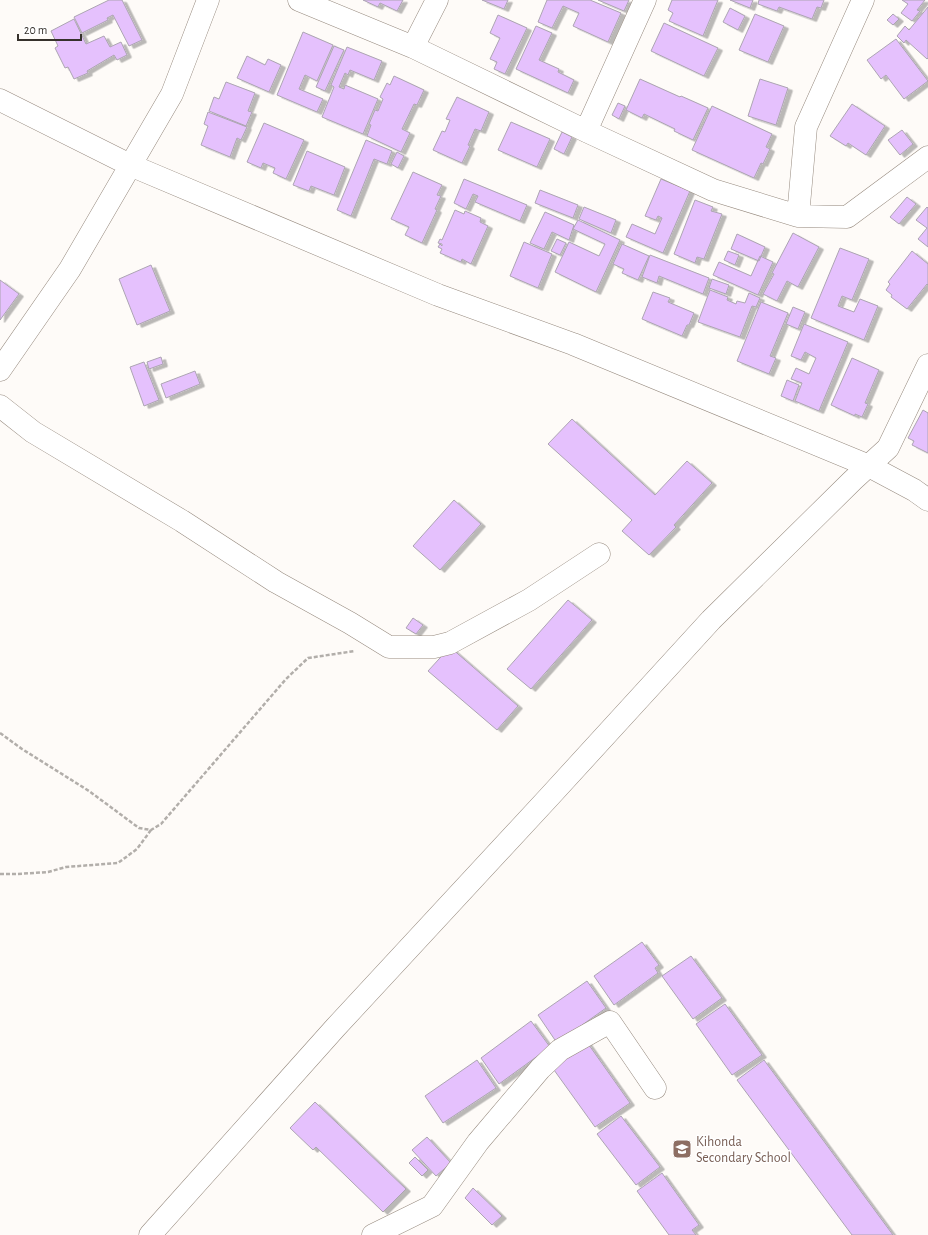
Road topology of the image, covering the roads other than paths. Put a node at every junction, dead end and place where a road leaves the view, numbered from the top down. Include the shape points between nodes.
1 (208, 0) edge
2 (299, 0) edge
3 (437, 0) edge
4 (645, 0) edge
5 (863, 0) edge
6 (413, 47) junction
7 (0, 100) edge
8 (586, 131) junction
9 (928, 157) edge
10 (130, 165) junction
11 (798, 216) junction
12 (928, 364) edge
13 (0, 370) edge
14 (0, 406) edge
15 (869, 466) junction
16 (928, 500) edge
17 (599, 554) dead end
18 (655, 1088) dead end
19 (150, 1235) edge
20 (374, 1235) edge

1 - 10 street via 172,94
2 - 6 street
3 - 6 street
4 - 8 street
5 - 11 street via 806,127
6 - 8 street
7 - 10 street
8 - 11 street via 713,190
9 - 11 street via 847,217
10 - 13 street via 70,269
10 - 15 street via 438,295 573,344
12 - 15 street via 888,448
14 - 17 street via 33,432 276,582 389,647 434,647 450,643 529,600
15 - 16 street
15 - 19 street via 711,620 335,1028
18 - 20 street via 610,1022 560,1050 540,1069 478,1142 432,1206

